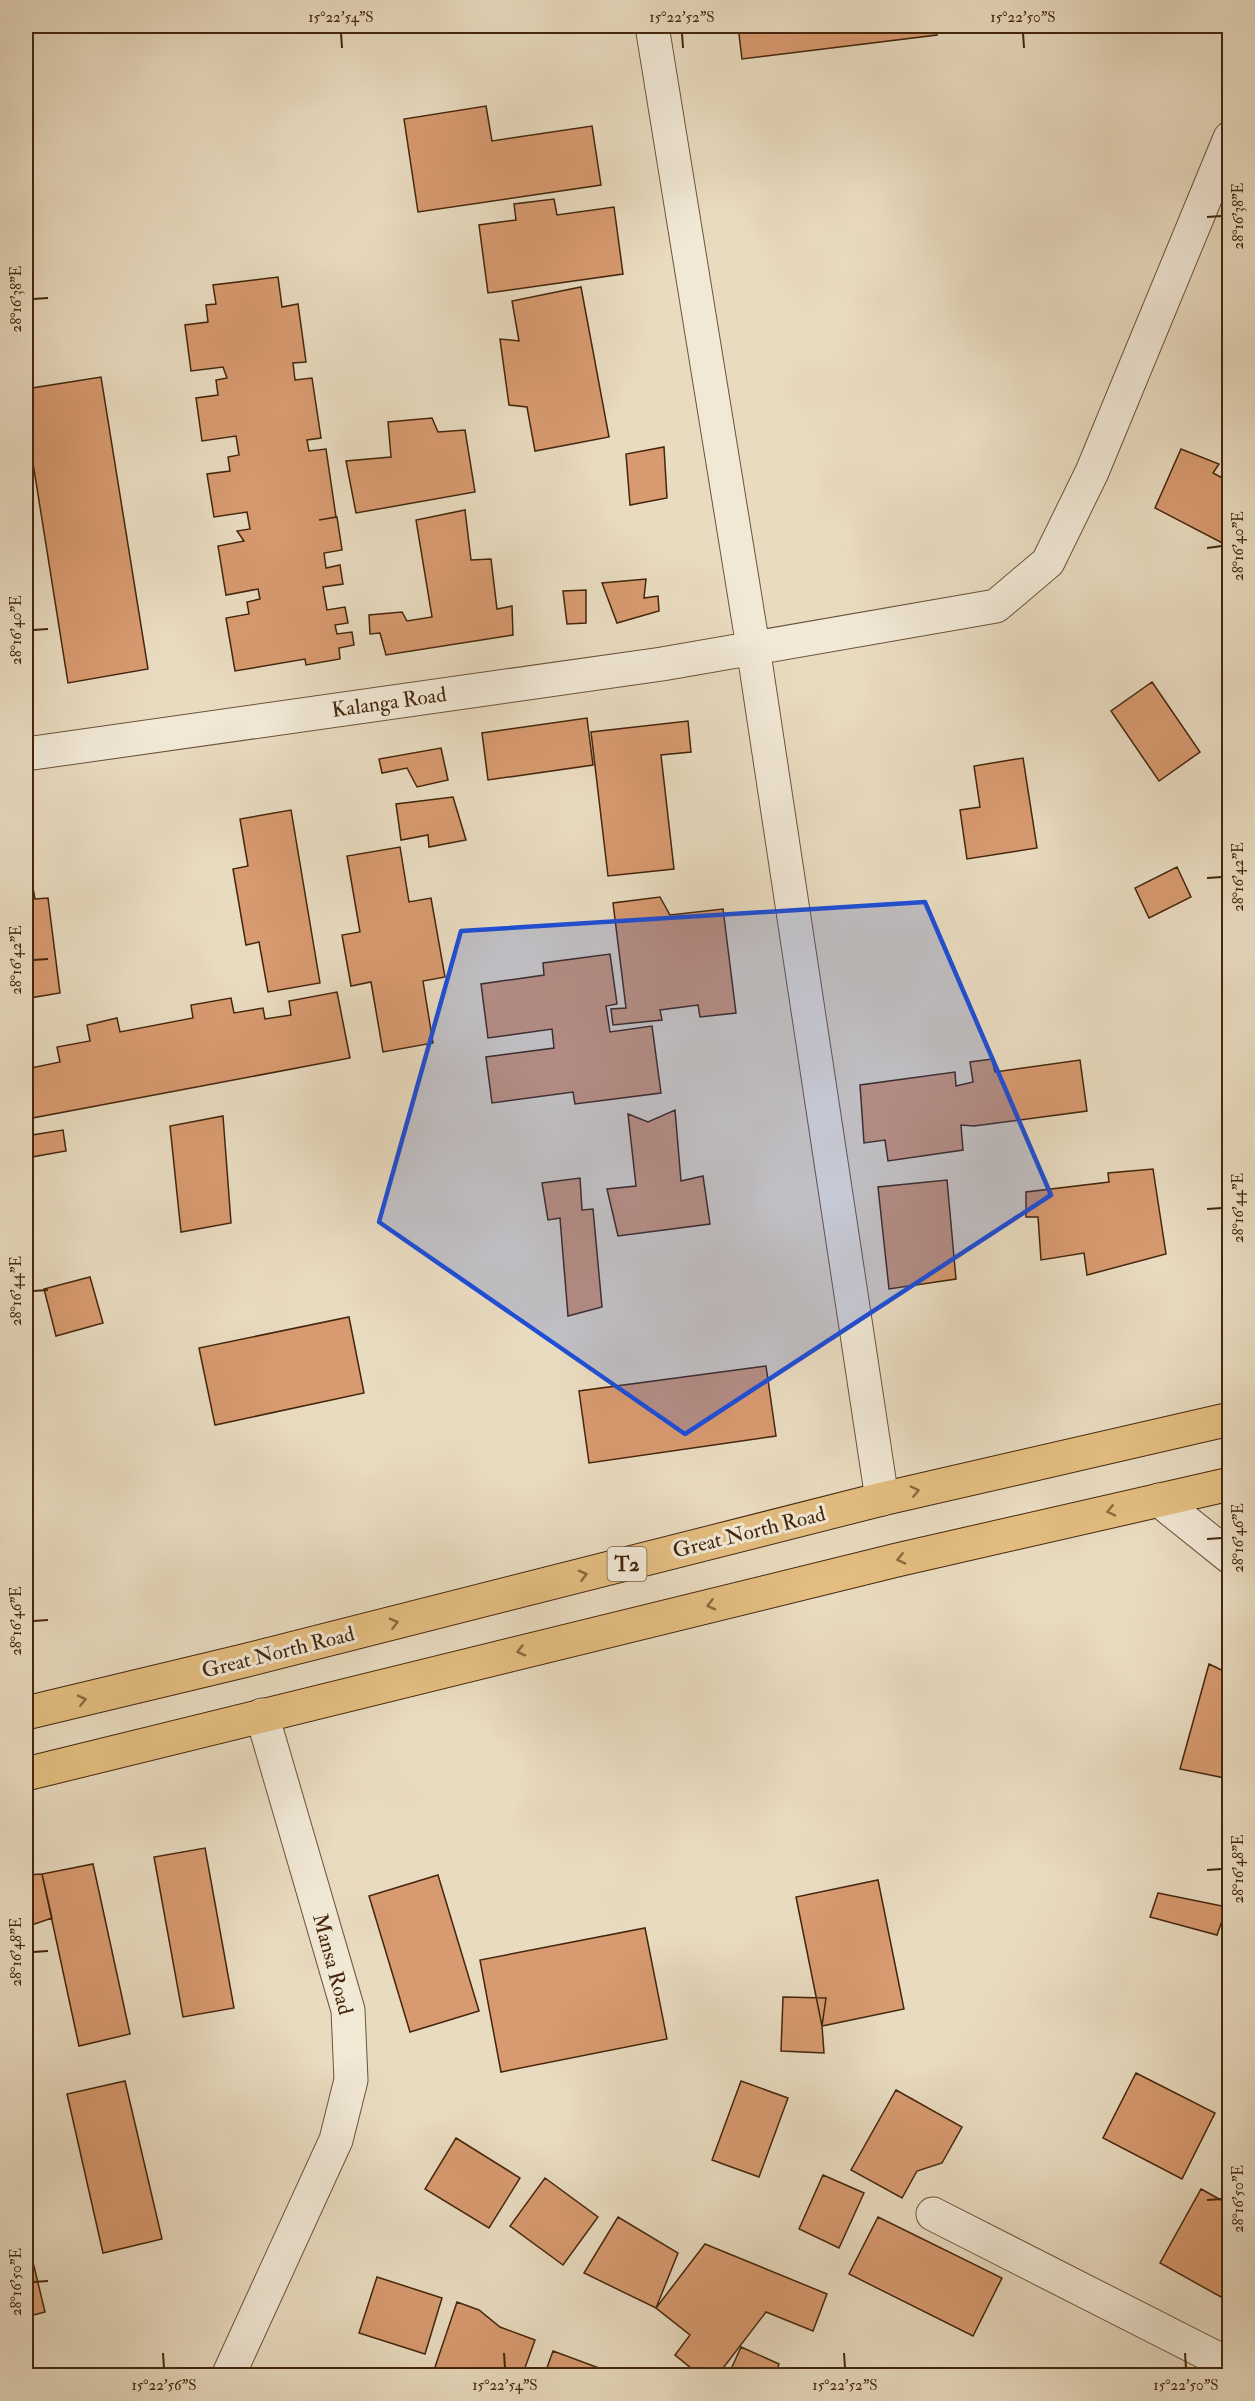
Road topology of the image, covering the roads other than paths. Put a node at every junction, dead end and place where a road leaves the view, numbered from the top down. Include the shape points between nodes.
1 (652, 26) edge
2 (1230, 138) edge
3 (753, 647) junction
4 (26, 754) edge
5 (1230, 1419) edge
6 (1230, 1484) edge
7 (882, 1499) junction
8 (1159, 1500) junction
9 (1230, 1557) edge
10 (26, 1713) edge
11 (262, 1714) junction
12 (26, 1774) edge
13 (933, 2214) dead end
14 (1230, 2365) edge
15 (228, 2376) edge

1 - 3 street
2 - 3 street, Kalanga Road via 1092,472 1048,562 996,606
3 - 4 street, Kalanga Road via 662,664
3 - 7 street
7 -> 5 main road, Great North Road / T2
6 - 8 main road
10 -> 7 main road, Great North Road / T2
8 - 9 street
8 -> 11 main road
11 - 12 main road
11 - 15 street, Mansa Road via 348,2010 351,2080 336,2140
13 - 14 street

